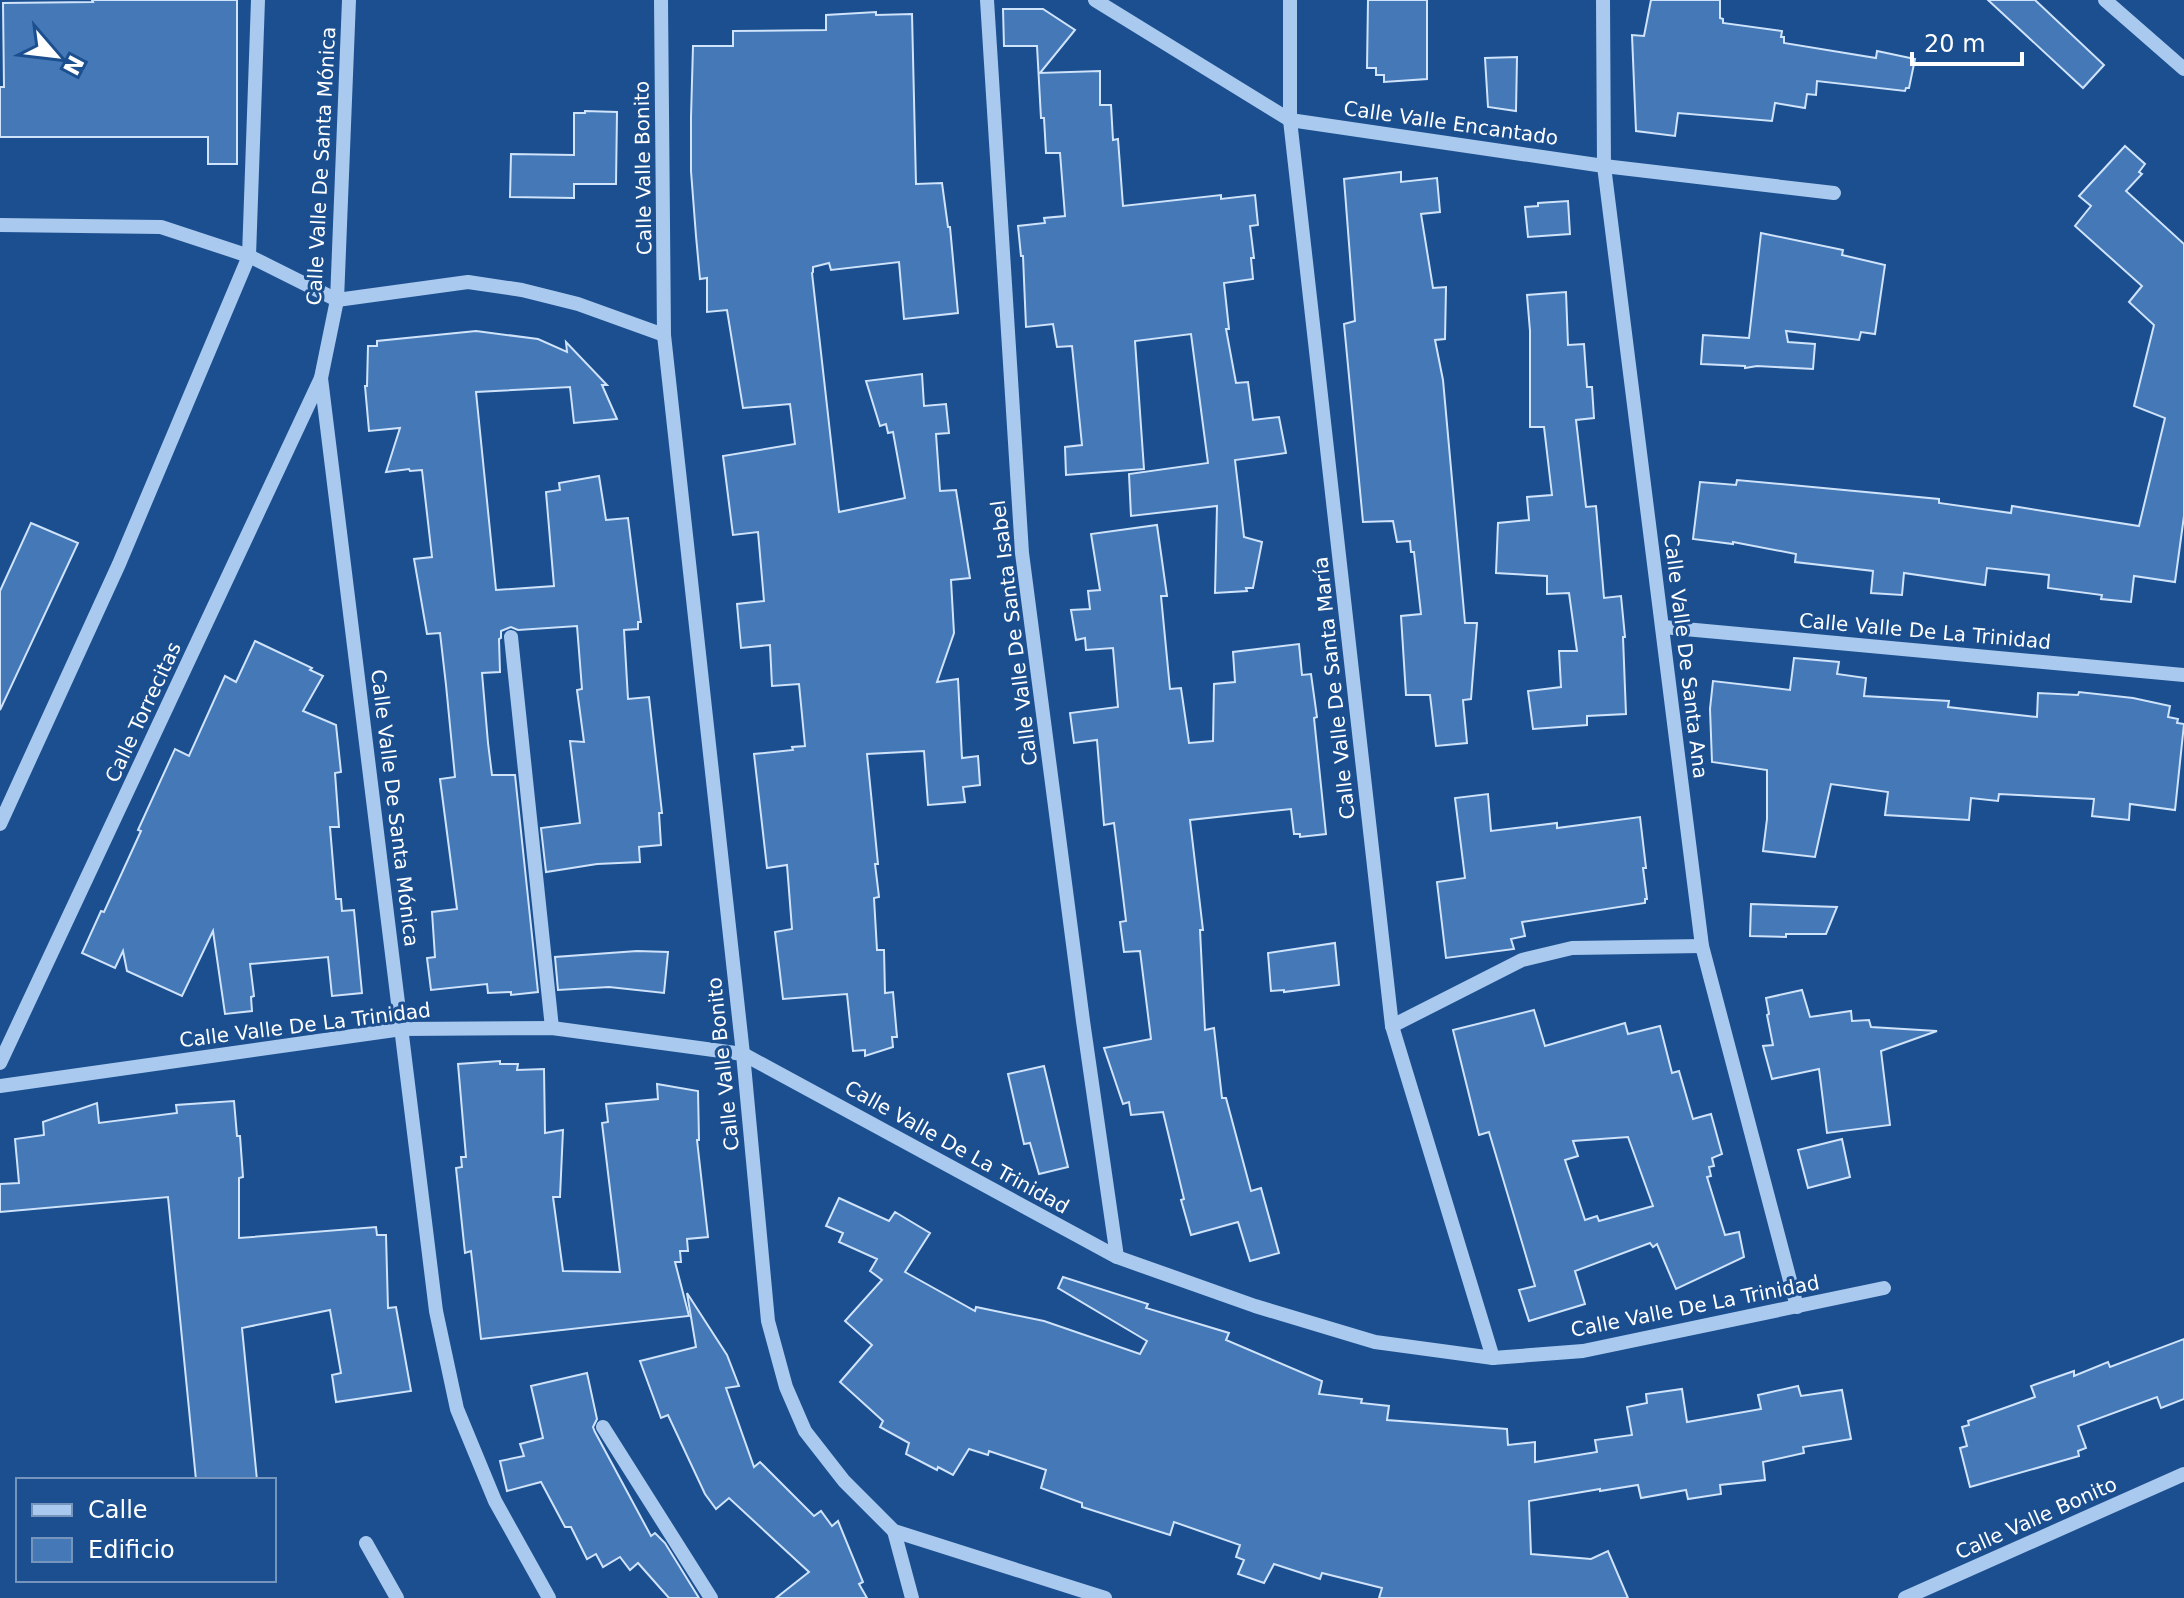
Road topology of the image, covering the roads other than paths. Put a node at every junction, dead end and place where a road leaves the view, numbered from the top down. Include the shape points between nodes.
1 (258, 0) edge
2 (349, 0) edge
3 (661, 0) edge
4 (987, 0) edge
5 (1095, 0) edge
6 (1290, 0) edge
7 (1603, 0) edge
8 (2105, 0) edge
9 (2184, 69) edge
10 (1290, 120) junction
11 (1604, 166) junction
12 (1834, 193) dead end
13 (0, 225) edge
14 (249, 256) junction
15 (337, 300) junction
16 (664, 335) junction
17 (321, 378) junction
18 (1663, 627) junction
19 (511, 637) dead end
20 (2184, 675) edge
21 (0, 824) edge
22 (1702, 946) junction
23 (1392, 1026) junction
24 (552, 1028) junction
25 (402, 1029) junction
26 (743, 1054) junction
27 (0, 1063) edge
28 (0, 1086) edge
29 (1117, 1257) junction
30 (1884, 1288) dead end
31 (1797, 1307) junction
32 (1493, 1358) junction
33 (603, 1427) dead end
34 (2184, 1474) edge
35 (894, 1531) junction
36 (366, 1543) dead end
37 (397, 1598) edge
38 (549, 1598) edge
39 (711, 1598) edge
40 (912, 1598) edge
41 (1105, 1598) edge
42 (1905, 1598) edge

1 - 14 street
2 - 15 street, Calle Valle De Santa Mónica
3 - 16 street, Calle Valle Bonito
4 - 29 street, Calle Valle De Santa Isabel via 1022,553
5 - 10 street, Calle Valle Encantado
6 - 10 street, Calle Valle De Santa María
7 - 11 street, Calle Valle De Santa Ana
8 - 9 street
10 - 11 street, Calle Valle Encantado
10 - 23 street, Calle Valle De Santa María
11 - 12 street, Calle Valle Encantado
11 - 18 street, Calle Valle De Santa Ana
13 - 14 street via 161,227
14 - 15 street
14 - 21 street via 119,564
15 - 16 street via 468,282 578,304
15 - 17 street, Calle Valle De Santa Mónica
16 - 26 street, Calle Valle Bonito
17 - 25 street, Calle Valle De Santa Mónica
17 - 27 street, Calle Torrecitas
18 - 20 street, Calle Valle De La Trinidad
18 - 22 street, Calle Valle De Santa Ana
19 - 24 street
22 - 23 street via 1572,948 1522,960
22 - 31 street, Calle Valle De Santa Ana
23 - 32 street, Calle Valle De Santa María
24 - 25 street, Calle Valle De La Trinidad
24 - 26 street, Calle Valle De La Trinidad
25 - 28 street, Calle Valle De La Trinidad
25 - 38 street, Calle Valle De Santa Mónica via 436,1311 457,1409 495,1501
26 - 29 street, Calle Valle De La Trinidad
26 - 35 street, Calle Valle Bonito via 768,1321 786,1387 805,1431 844,1481
29 - 32 street, Calle Valle De La Trinidad via 1375,1342
30 - 31 street, Calle Valle De La Trinidad
31 - 32 street, Calle Valle De La Trinidad via 1583,1351
33 - 39 street
34 - 42 street, Calle Valle Bonito
35 - 40 street
35 - 41 street, Calle Valle Bonito
36 - 37 street

